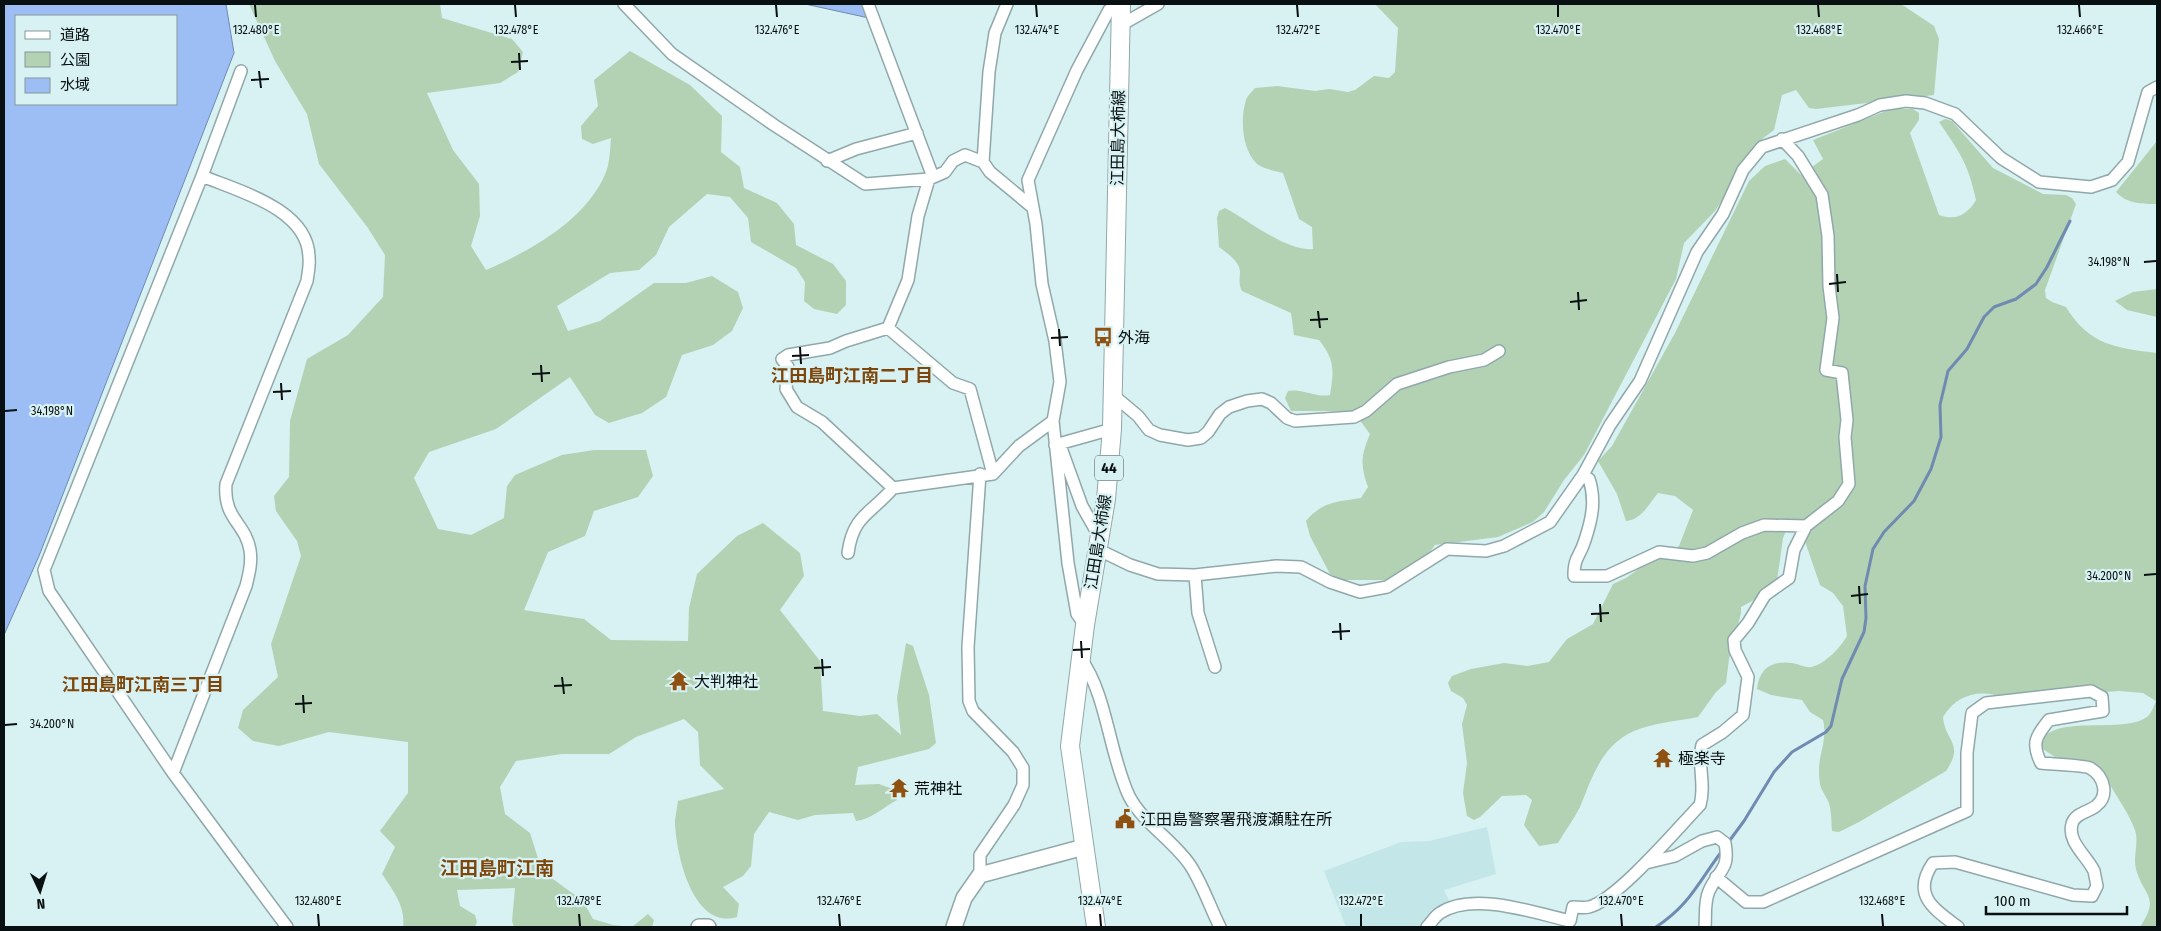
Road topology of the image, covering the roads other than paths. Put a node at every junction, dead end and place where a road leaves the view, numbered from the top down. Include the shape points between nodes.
1 (624, 4) edge
2 (868, 4) edge
3 (1007, 4) edge
4 (1119, 4) edge
5 (1158, 4) edge
6 (1121, 25) junction
7 (241, 71) dead end
8 (2157, 87) edge
9 (917, 133) junction
10 (1782, 139) junction
11 (827, 161) junction
12 (983, 162) junction
13 (202, 176) junction
14 (931, 178) junction
15 (1031, 206) junction
16 (888, 328) junction
17 (1499, 352) dead end
18 (1113, 395) junction
19 (1053, 421) junction
20 (1112, 429) junction
21 (1058, 445) junction
22 (980, 474) junction
23 (993, 474) junction
24 (1583, 475) junction
25 (893, 488) junction
26 (1806, 526) junction
27 (1098, 543) junction
28 (848, 552) dead end
29 (1195, 574) junction
30 (1085, 626) junction
31 (1081, 658) junction
32 (1215, 667) dead end
33 (173, 773) junction
34 (1084, 847) junction
35 (1645, 863) junction
36 (980, 875) junction
37 (1716, 877) junction
38 (287, 927) edge
39 (699, 927) edge
40 (708, 927) edge
41 (954, 927) edge
42 (1096, 927) edge
43 (1220, 927) edge
44 (1427, 927) edge
45 (1705, 927) edge
46 (1958, 927) edge

1 - 11 street via 672,54
2 - 9 street
3 - 12 street via 995,34 989,72
4 - 6 main road, 江田島大柿線 / 44
4 - 15 street via 1109,10 1077,70 1028,180
5 - 6 street
6 - 18 main road, 江田島大柿線 / 44
7 - 13 street
8 - 10 street via 2148,92 2128,162 2112,180 2091,187 2039,182 2026,176 1955,114 1906,100 1880,105
9 - 11 street via 856,149
9 - 14 street
10 - 24 street via 1762,147 1743,170 1723,214 1698,252 1640,381 1610,425
10 - 26 street via 1798,156 1822,195 1833,318 1826,370 1842,373 1847,420 1848,484 1838,501
11 - 14 street via 865,184
12 - 14 street via 964,155 953,161 945,172
12 - 15 street via 990,172
13 - 33 street via 44,570 49,592
13 - 33 street via 278,208 294,222 310,256 307,281 226,484 227,508 250,549 251,568
14 - 16 street via 918,216 908,280
15 - 19 street via 1060,382
16 - 23 street via 953,383 970,389
16 - 25 street via 830,348 788,355 782,360 788,367 786,388 797,407 822,422
17 - 18 street via 1484,360 1449,367 1398,384 1354,417 1295,421 1262,399 1247,401 1220,414 1201,438 1188,440 1149,430
18 - 20 main road, 江田島大柿線 / 44
19 - 21 street
19 - 23 street via 1019,446
20 - 21 street
20 - 27 main road, 江田島大柿線 / 44 via 1106,499
21 - 27 street
21 - 30 street via 1068,563 1077,614
22 - 23 street
22 - 25 street
22 - 36 street via 968,647 969,701 973,711 1013,752 1023,768 1023,785 1014,805 980,854
24 - 26 street via 1589,479 1594,502 1585,541 1574,561 1574,576 1607,576 1658,552 1693,556 1707,553 1742,532 1764,525
24 - 29 street via 1550,522 1504,546 1486,551 1447,549 1387,587 1360,592 1301,567 1276,566
25 - 28 street via 861,517 850,534
26 - 35 street via 1794,550 1789,578 1765,595 1734,640 1735,650 1748,677 1743,715 1702,745 1699,755 1704,792 1700,805
27 - 29 street via 1130,565 1158,574
27 - 30 main road, 江田島大柿線 / 44
29 - 32 street via 1198,613
30 - 31 main road, 江田島大柿線 / 44
31 - 34 main road, 江田島大柿線 / 44 via 1070,746
31 - 43 street via 1091,673 1130,797 1190,865
33 - 38 street
34 - 36 main road
34 - 42 main road, 江田島大柿線 / 44
35 - 37 street via 1675,856 1702,841 1717,838 1725,843 1728,858
35 - 44 street via 1609,896 1589,906 1573,907 1570,921 1485,903 1465,903 1440,913
36 - 41 main road via 964,898
37 - 45 street via 1708,893
37 - 46 street via 1746,902 1763,902 1967,811 1967,753 1972,713 1986,703 2091,691 2102,697 2103,711 2049,720 2038,734 2034,750 2040,763 2090,768 2105,789 2103,799 2094,808 2072,822 2072,836 2093,870 2098,886 2092,896 2073,895 1955,862 1933,863 1926,873 1925,896 1934,909
39 - 40 main road

